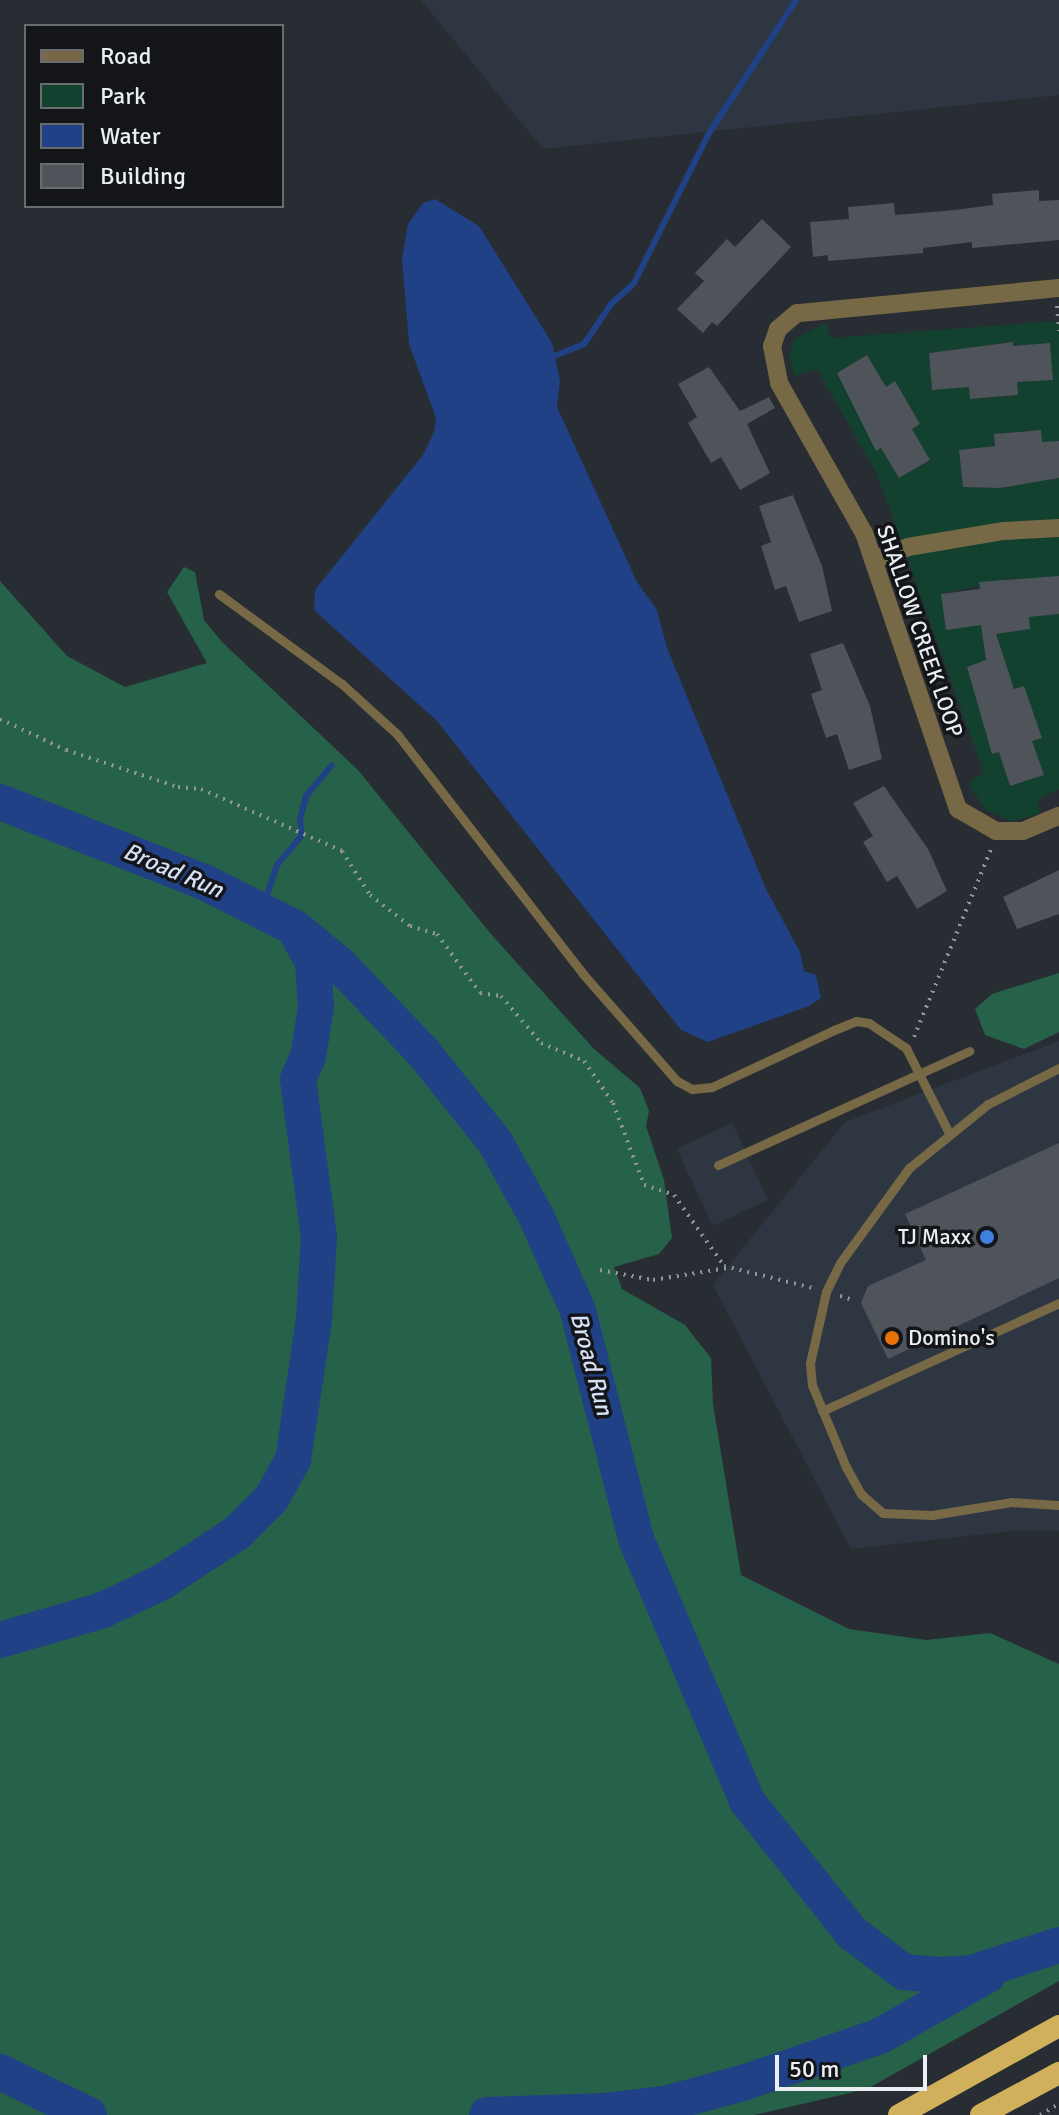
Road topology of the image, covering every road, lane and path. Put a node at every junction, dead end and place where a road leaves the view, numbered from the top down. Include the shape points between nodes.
1 (1057, 288) edge
2 (1059, 331) edge
3 (1059, 528) edge
4 (873, 560) junction
5 (219, 594) dead end
6 (0, 719) edge
7 (1059, 816) edge
8 (996, 831) junction
9 (969, 1051) dead end
10 (910, 1055) junction
11 (1059, 1068) edge
12 (919, 1074) junction
13 (948, 1131) junction
14 (718, 1165) dead end
15 (727, 1268) junction
16 (600, 1270) dead end
17 (809, 1286) dead end
18 (1059, 1303) edge
19 (822, 1411) junction
20 (1059, 1505) edge
21 (1059, 2026) edge
22 (1059, 2073) edge
23 (1059, 2104) edge
24 (899, 2115) edge
25 (981, 2115) edge
26 (1040, 2115) edge

1 - 2 path
1 - 4 street, SHALLOW CREEK LOOP via 826,308 797,313 778,329 772,346 779,383 864,533
3 - 4 street via 921,545
4 - 8 street, SHALLOW CREEK LOOP via 949,793 975,822
5 - 10 lane via 342,684 397,734 583,974 677,1081 692,1089 712,1087 856,1021 887,1031
6 - 15 path via 66,750 178,787 201,789 342,851 370,895 410,926 437,934 480,993 501,996 541,1043 584,1061 613,1103 644,1185 674,1195
7 - 8 street via 1023,831
8 - 10 path via 973,904 922,1008
9 - 12 lane
10 - 12 lane
11 - 13 lane
12 - 13 lane
12 - 14 lane
13 - 19 lane via 880,1205 826,1292 810,1363
15 - 16 path via 653,1280
15 - 17 path via 744,1267
18 - 19 lane
19 - 20 lane via 861,1494 883,1513 905,1517 1011,1502
21 - 24 highway
22 - 25 highway
23 - 26 path

